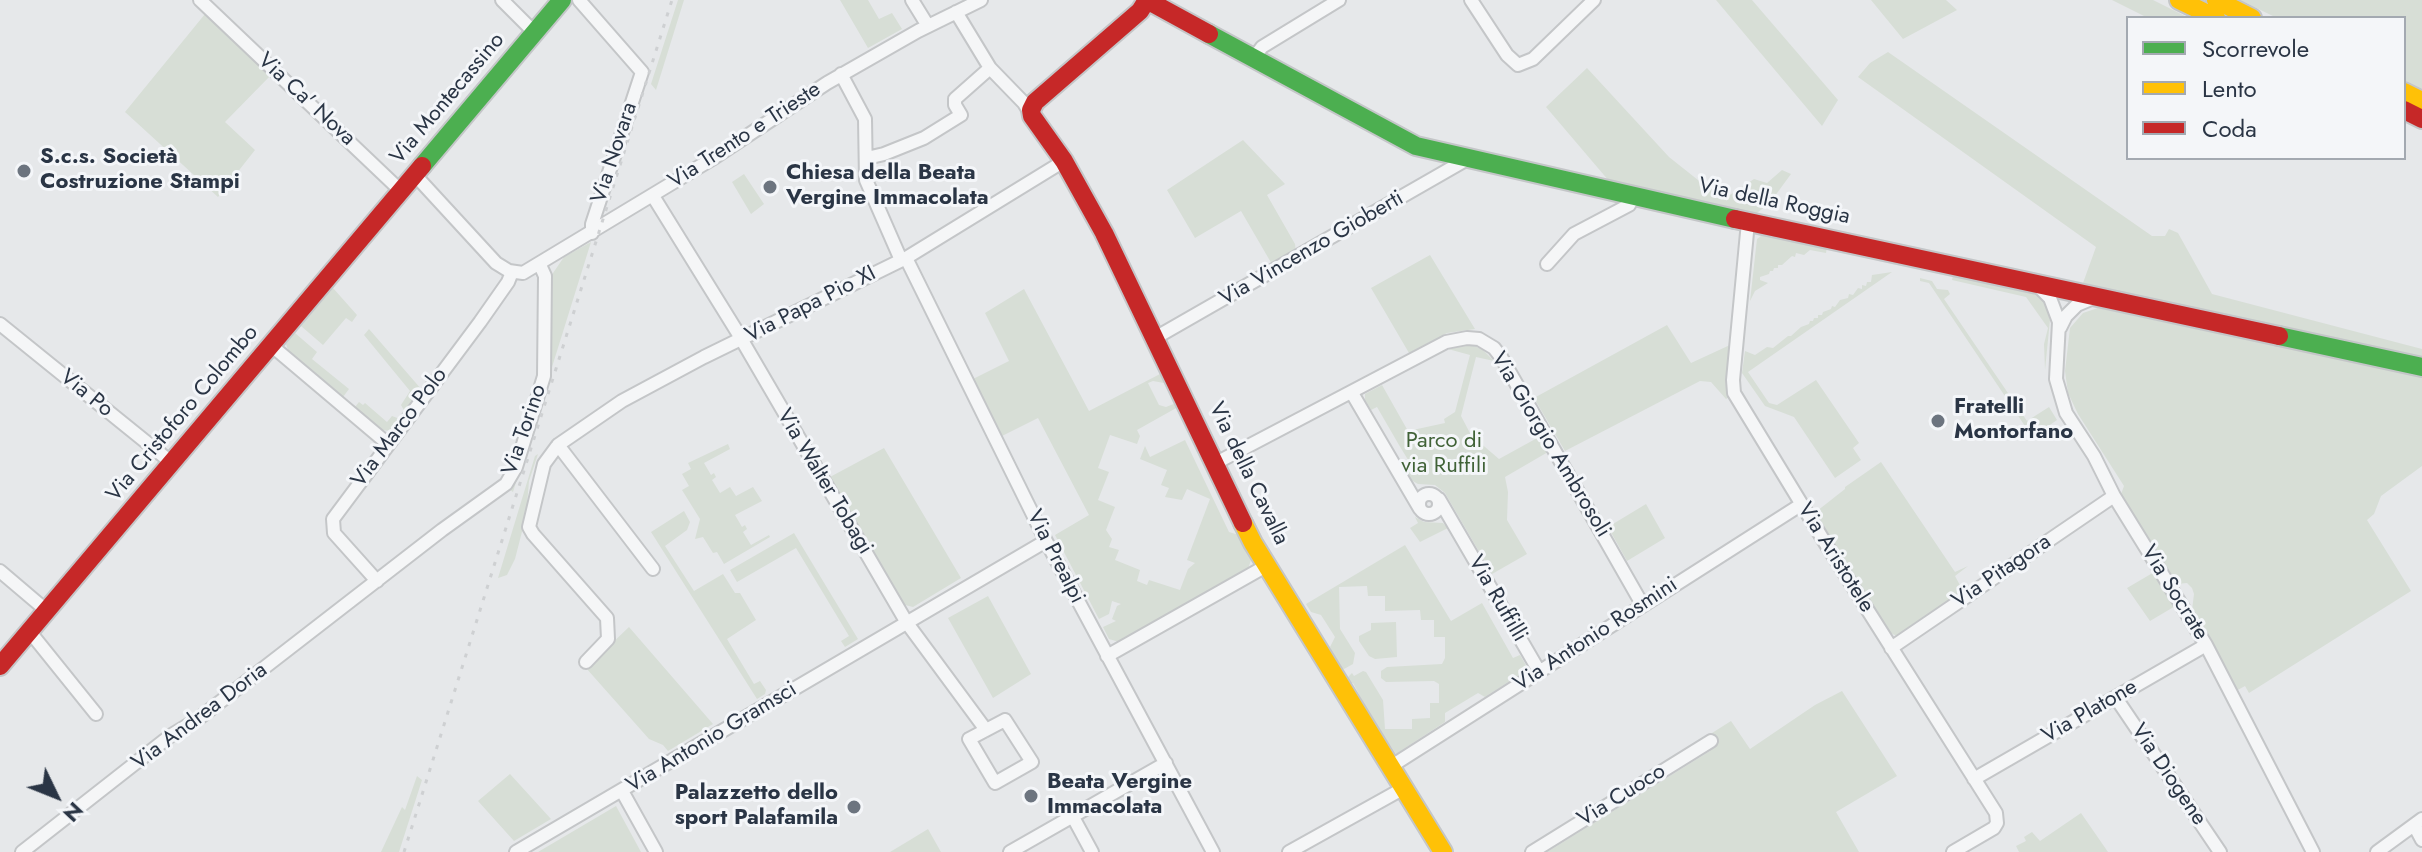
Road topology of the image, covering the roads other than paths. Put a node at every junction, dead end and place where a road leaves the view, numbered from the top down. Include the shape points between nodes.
1 (502, 0) edge
2 (579, 0) edge
3 (912, 0) edge
4 (981, 0) edge
5 (1147, 0) edge
6 (1339, 0) edge
7 (1471, 0) edge
8 (1594, 0) edge
9 (2179, 0) edge
10 (2216, 0) edge
11 (559, 3) edge
12 (205, 5) edge
13 (956, 12) junction
14 (2212, 16) edge
15 (2248, 16) edge
16 (928, 26) junction
17 (535, 33) junction
18 (1253, 59) junction
19 (994, 72) junction
20 (841, 74) junction
21 (1031, 107) junction
22 (867, 158) junction
23 (1469, 158) junction
24 (1064, 161) junction
25 (415, 175) junction
26 (402, 192) junction
27 (653, 196) junction
28 (1634, 196) junction
29 (1748, 222) junction
30 (592, 233) junction
31 (903, 259) junction
32 (1547, 264) dead end
33 (540, 265) junction
34 (512, 272) junction
35 (2067, 298) junction
36 (0, 324) edge
37 (2059, 331) junction
38 (1155, 338) junction
39 (741, 341) junction
40 (272, 346) junction
41 (2422, 367) edge
42 (1352, 393) junction
43 (388, 444) junction
44 (558, 445) junction
45 (172, 463) junction
46 (1214, 464) junction
47 (1404, 483) junction
48 (1435, 496) junction
49 (2114, 496) junction
50 (1802, 504) junction
51 (1424, 512) junction
52 (1456, 527) junction
53 (1046, 541) junction
54 (1266, 566) junction
55 (653, 569) dead end
56 (0, 571) edge
57 (377, 581) junction
58 (1642, 604) junction
59 (47, 611) junction
60 (907, 623) junction
61 (30, 632) junction
62 (2206, 645) junction
63 (1891, 648) junction
64 (1107, 656) junction
65 (586, 662) dead end
66 (0, 666) edge
67 (1539, 671) junction
68 (2116, 698) junction
69 (96, 714) dead end
70 (986, 730) junction
71 (1711, 741) dead end
72 (1166, 763) junction
73 (1390, 767) junction
74 (1974, 779) junction
75 (1404, 788) junction
76 (622, 791) junction
77 (1073, 817) junction
78 (2418, 822) edge
79 (2422, 840) edge
80 (22, 852) edge
81 (516, 852) edge
82 (656, 852) edge
83 (1010, 852) edge
84 (1092, 852) edge
85 (1213, 852) edge
86 (1289, 852) edge
87 (1443, 852) edge
88 (1532, 852) edge
89 (1953, 852) edge
90 (2220, 852) edge
91 (2313, 852) edge
92 (2377, 852) edge

1 - 17 street
2 - 30 street, Via Novara via 642,72
3 - 16 street
4 - 13 street, Via Trento e Trieste
5 - 18 main road, Via della Roggia
5 - 21 main road
6 - 18 street via 1262,47
7 - 8 street via 1518,65 1533,59
9 - 14 main road
10 - 15 main road
11 - 17 main road, Via Montecassino
12 - 26 street, Via Ca' Nova
13 - 16 street, Via Trento e Trieste
13 - 19 street
16 - 20 street, Via Trento e Trieste
17 - 25 main road, Via Montecassino
18 - 23 main road, Via della Roggia via 1406,142
19 - 21 street
19 - 22 street via 954,101 961,115 924,138
20 - 22 street, Via Prealpi via 865,119
20 - 27 street, Via Trento e Trieste
21 - 24 main road, Via della Cavalla
22 - 31 street, Via Prealpi via 866,180
23 - 28 main road, Via della Roggia
23 - 38 street, Via Vincenzo Gioberti
24 - 31 street, Via Papa Pio XI
24 - 38 main road, Via della Cavalla
25 - 26 main road, Via Montecassino
25 - 34 street via 492,259
26 - 40 main road, Via Cristoforo Colombo
27 - 30 street, Via Trento e Trieste
27 - 39 street, Via Walter Tobagi
28 - 29 main road, Via della Roggia
28 - 32 street via 1629,205 1574,234
29 - 35 main road, Via della Roggia via 2033,283
29 - 50 street, Via Aristotele via 1734,393
30 - 33 street, Via Trento e Trieste
31 - 39 street, Via Papa Pio XI
31 - 53 street, Via Prealpi
33 - 34 street, Via Trento e Trieste
33 - 57 street, Via Torino via 545,276 545,368 514,474
34 - 43 street, Via Marco Polo
35 - 37 street, Via Socrate
35 - 37 street
35 - 41 main road, Via della Roggia via 2097,297
36 - 45 street, Via Po
37 - 49 street, Via Socrate via 2060,398
38 - 46 main road, Via della Cavalla
39 - 44 street, Via Papa Pio XI via 622,401
39 - 60 street, Via Walter Tobagi
40 - 43 street
40 - 45 main road, Via Cristoforo Colombo
42 - 46 street, Via Giorgio Ambrosoli
42 - 47 street
42 - 58 street, Via Giorgio Ambrosoli via 1451,340 1474,338 1489,344
43 - 57 street, Via Marco Polo via 331,524
44 - 55 street
44 - 65 street, Via Papa Pio XI via 544,464 529,527 607,618 608,639
45 - 59 main road, Via Cristoforo Colombo
46 - 54 main road, Via della Cavalla
47 - 48 street
47 - 51 street
48 - 51 street via 1421,496
48 - 52 street, Via Ruffilli
49 - 62 street, Via Socrate
49 - 63 street, Via Pitagora
50 - 58 street, Via Antonio Rosmini
50 - 63 street, Via Aristotele
51 - 52 street
52 - 67 street, Via Ruffilli
53 - 60 street, Via Antonio Gramsci
53 - 64 street, Via Prealpi
54 - 64 street
54 - 73 main road, Via della Cavalla
56 - 59 street
57 - 80 street, Via Andrea Doria
58 - 67 street, Via Antonio Rosmini
59 - 61 main road, Via Cristoforo Colombo
60 - 70 street, Via Walter Tobagi
60 - 76 street, Via Antonio Gramsci
61 - 66 main road, Via Cristoforo Colombo
61 - 69 street
62 - 68 street, Via Platone
62 - 91 street, Via Socrate
63 - 74 street, Via Aristotele
64 - 72 street, Via Prealpi
67 - 73 street, Via Antonio Rosmini
68 - 74 street, Via Platone
68 - 90 street, Via Diogene
70 - 70 street via 1005,720 1032,762 995,783 969,739
71 - 88 street, Via Cuoco
72 - 77 street
72 - 85 street, Via Prealpi
73 - 75 main road, Via della Cavalla
74 - 89 street, Via Aristotele via 1997,823
75 - 86 street
75 - 87 main road, Via della Cavalla
76 - 81 street, Via Antonio Gramsci
76 - 82 street
77 - 83 street
77 - 84 street
78 - 79 street
78 - 92 street

